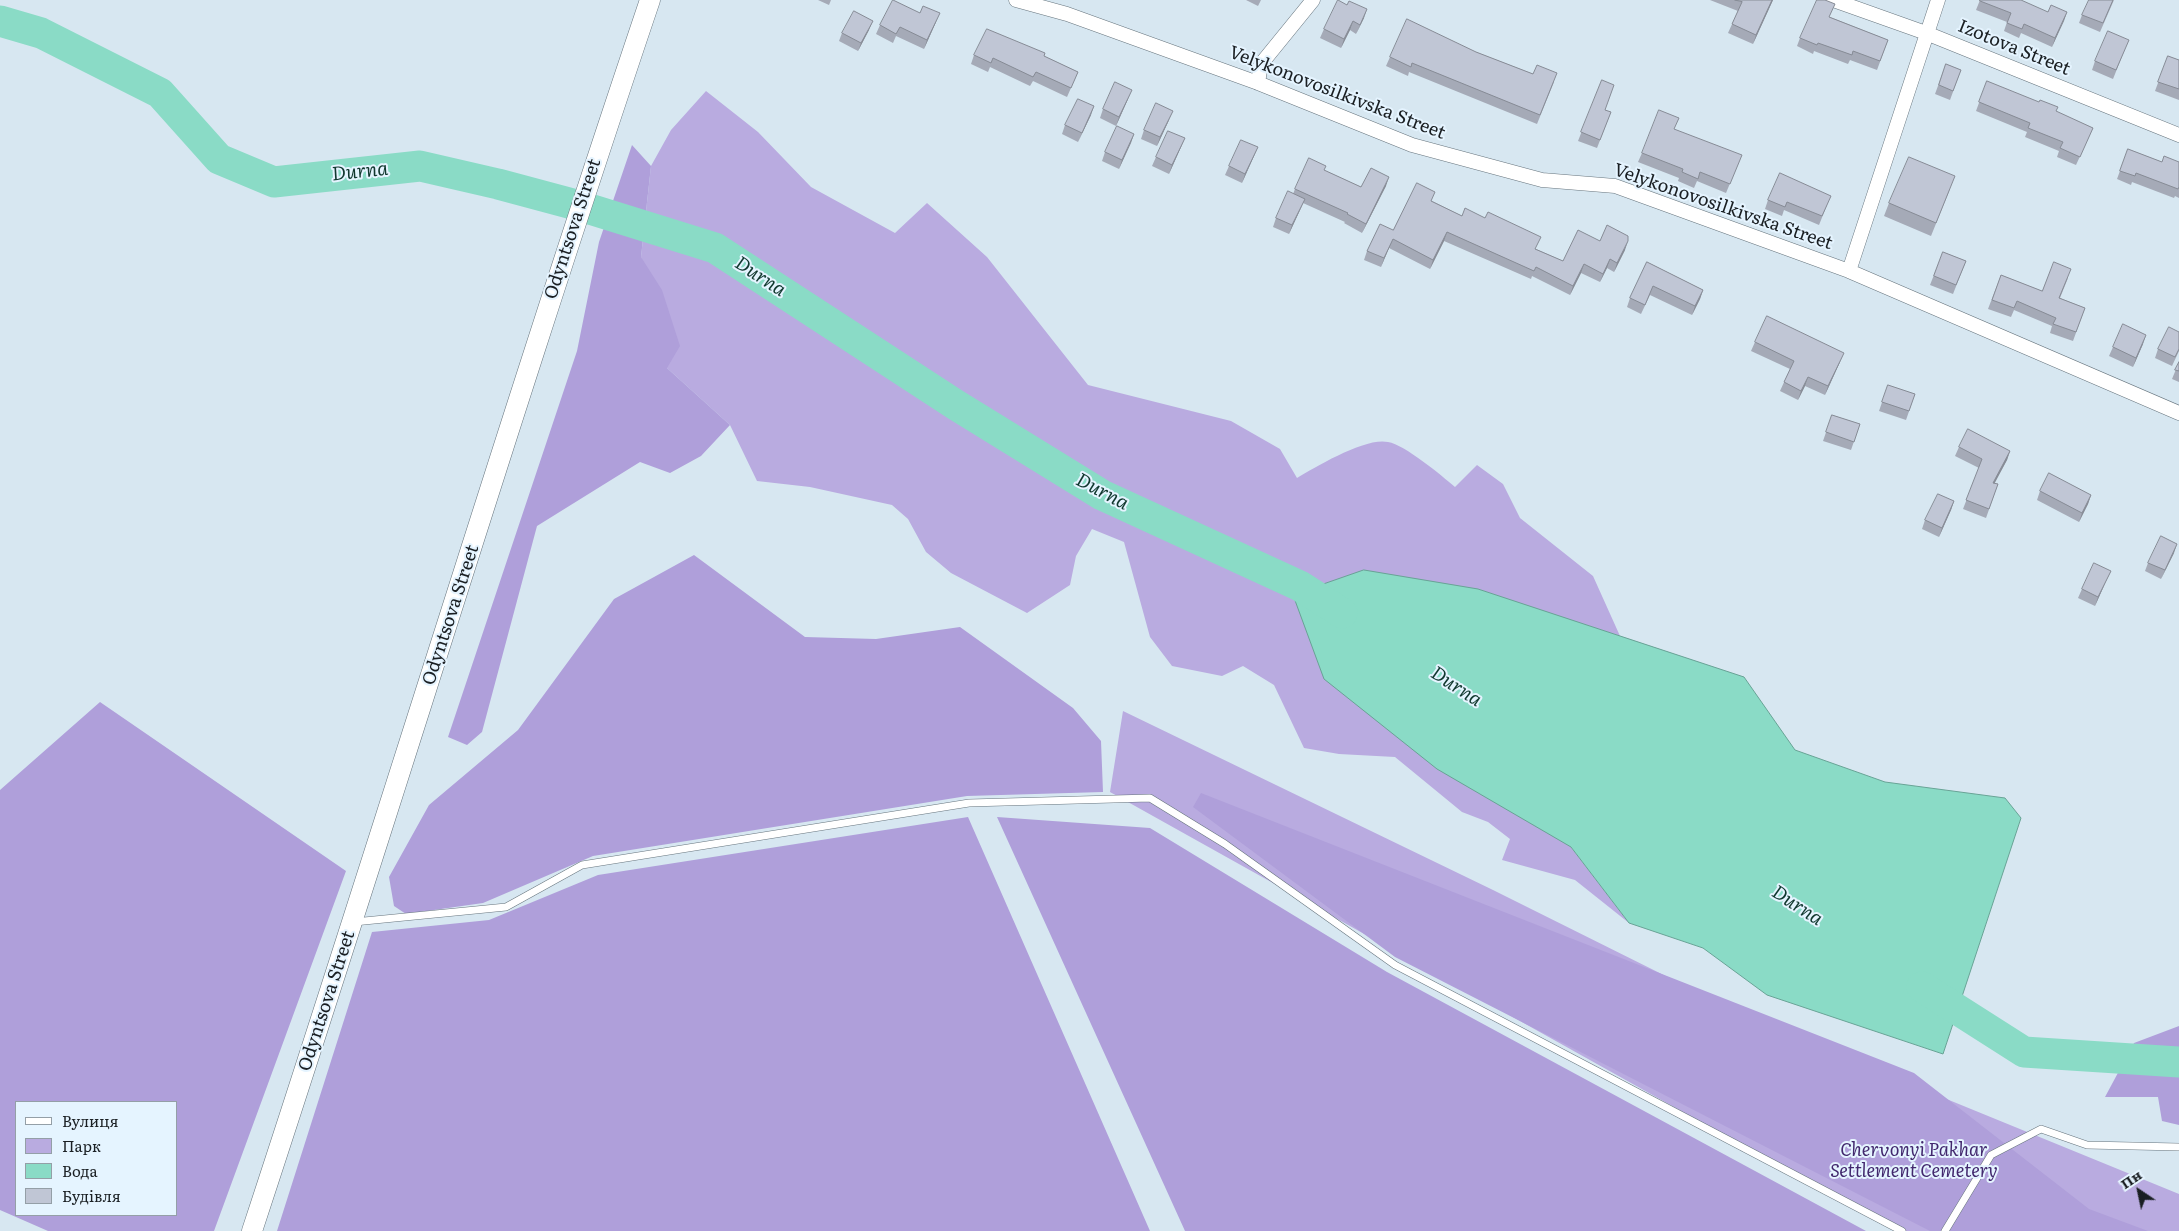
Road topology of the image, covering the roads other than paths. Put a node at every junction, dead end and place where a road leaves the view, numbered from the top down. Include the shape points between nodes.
1 (650, 0) edge
2 (1016, 0) edge
3 (1313, 0) edge
4 (1833, 0) edge
5 (1938, 0) edge
6 (1926, 33) junction
7 (1258, 83) junction
8 (2179, 135) edge
9 (1849, 271) junction
10 (2179, 413) edge
11 (353, 922) junction
12 (2179, 1147) edge
13 (252, 1231) edge
14 (1902, 1231) edge
15 (1945, 1231) edge

1 - 11 main road, Odyntsova Street via 580,206
2 - 7 street, Velykonovosilkivska Street via 1067,14
3 - 7 street via 1261,64
4 - 6 street, Izotova Street
5 - 6 street
6 - 8 street, Izotova Street
6 - 9 street
7 - 9 street, Velykonovosilkivska Street via 1412,145 1542,180 1615,186
9 - 10 street, Velykonovosilkivska Street
11 - 13 main road, Odyntsova Street
11 - 14 lane via 506,907 582,865 969,803 1150,798 1225,844 1395,965
12 - 15 lane via 2087,1144 2041,1129 1990,1155

